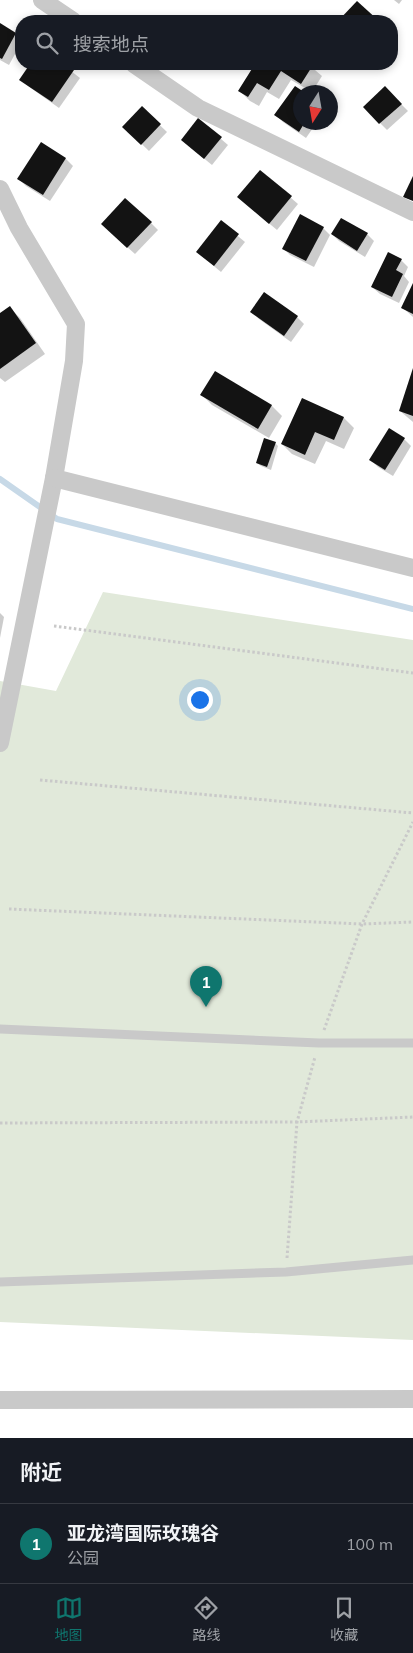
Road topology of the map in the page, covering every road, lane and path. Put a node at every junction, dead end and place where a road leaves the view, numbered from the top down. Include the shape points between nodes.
1 (42, 0) edge
2 (63, 15) edge
3 (143, 70) edge
4 (0, 189) edge
5 (413, 212) edge
6 (54, 478) junction
7 (413, 568) edge
8 (54, 626) dead end
9 (413, 673) edge
10 (0, 743) edge
11 (40, 780) dead end
12 (413, 813) edge
13 (9, 909) dead end
14 (413, 922) edge
15 (0, 1029) edge
16 (413, 1043) edge
17 (413, 1117) edge
18 (0, 1123) edge
19 (413, 1260) edge
20 (0, 1282) edge
21 (413, 1399) edge
22 (0, 1400) edge

1 - 2 street
3 - 5 street via 198,108
4 - 6 street via 19,228 76,324 74,361
6 - 7 street
6 - 10 street
8 - 9 path
11 - 12 path
13 - 14 path via 362,924
15 - 16 lane via 320,1043
17 - 18 path via 297,1122
19 - 20 lane via 286,1272
21 - 22 street

